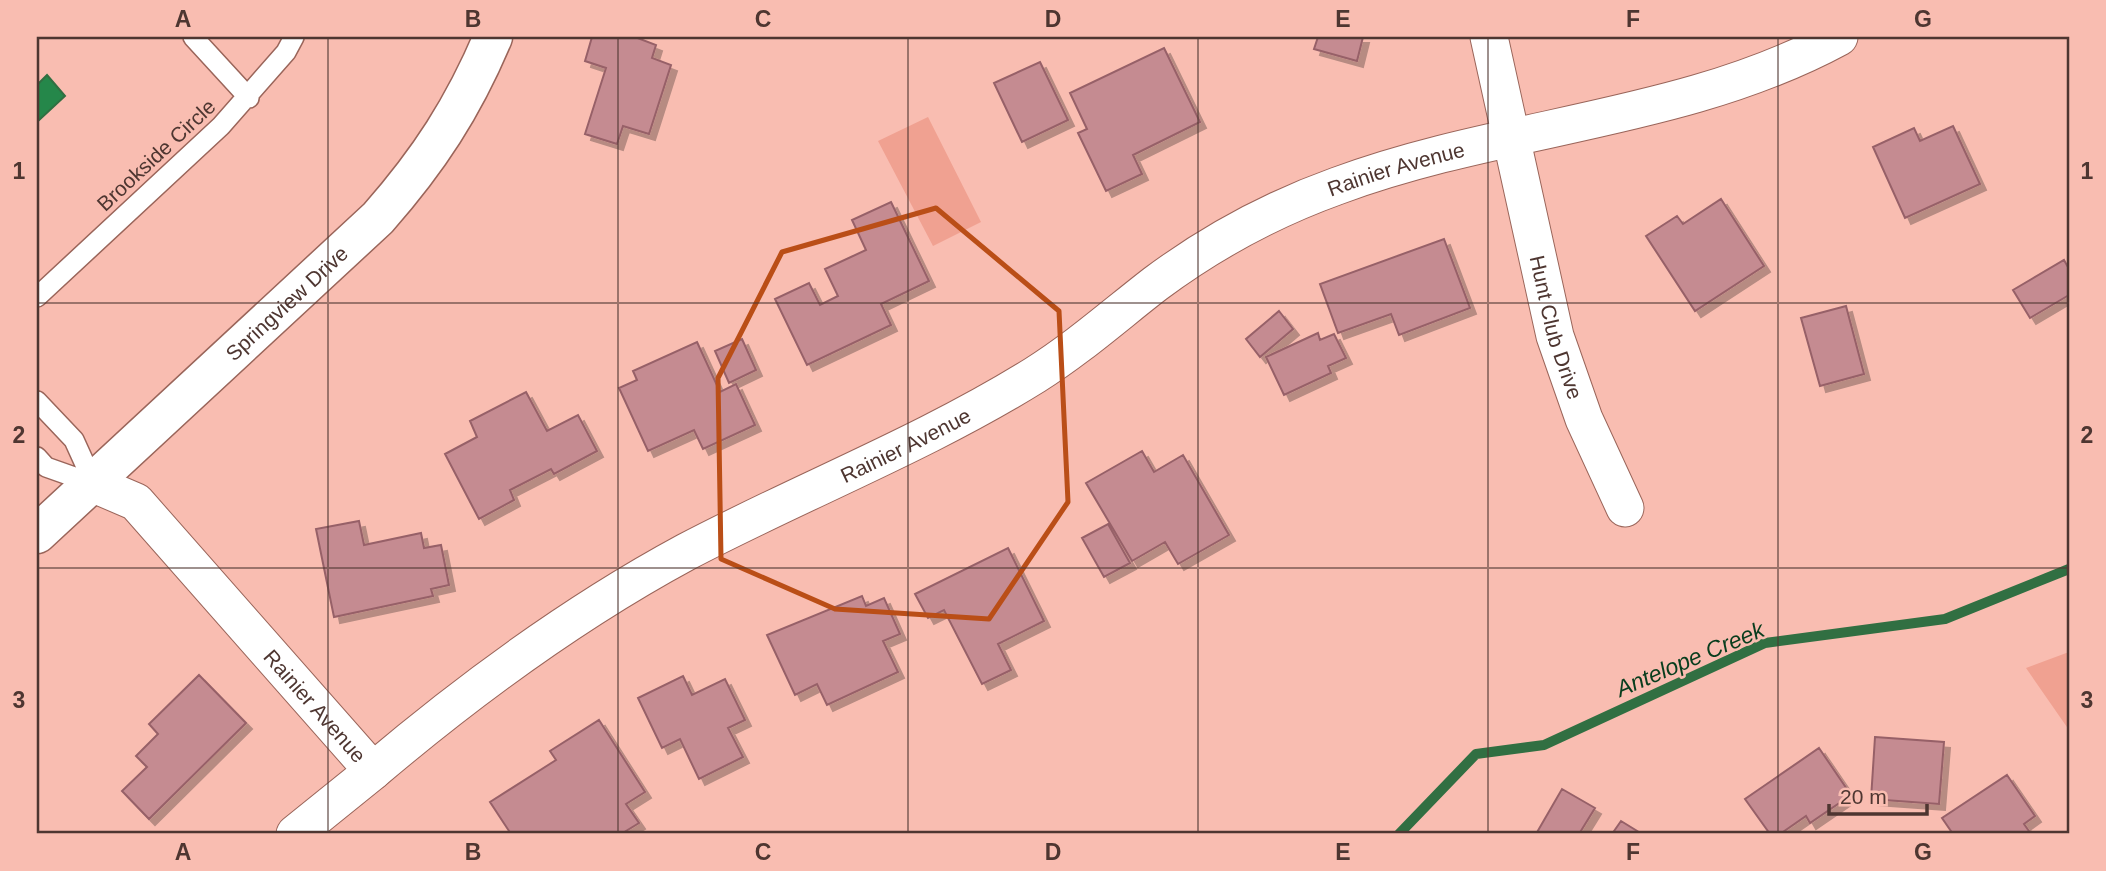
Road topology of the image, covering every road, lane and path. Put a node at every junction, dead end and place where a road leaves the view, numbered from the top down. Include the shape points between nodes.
1 (193, 37) edge
2 (294, 37) edge
3 (493, 37) edge
4 (1489, 37) edge
5 (1839, 37) edge
6 (248, 98) junction
7 (1512, 137) junction
8 (37, 296) edge
9 (37, 401) edge
10 (37, 457) edge
11 (94, 484) junction
12 (1625, 508) dead end
13 (37, 534) edge
14 (373, 771) junction
15 (295, 834) edge

1 - 6 lane
2 - 6 lane, Brookside Circle
3 - 11 street, Springview Drive via 471,89 444,135 378,218
4 - 7 street, Hunt Club Drive
5 - 7 street, Rainier Avenue via 1731,83
6 - 8 lane, Brookside Circle
7 - 12 street, Hunt Club Drive via 1555,336 1584,419
7 - 14 street, Rainier Avenue via 1409,161 1347,182 1231,234 1035,375 877,462 756,517 615,593 530,647
9 - 11 lane via 74,440
10 - 11 lane via 46,467
11 - 13 street, Springview Drive
11 - 14 street, Rainier Avenue via 136,502
14 - 15 street

